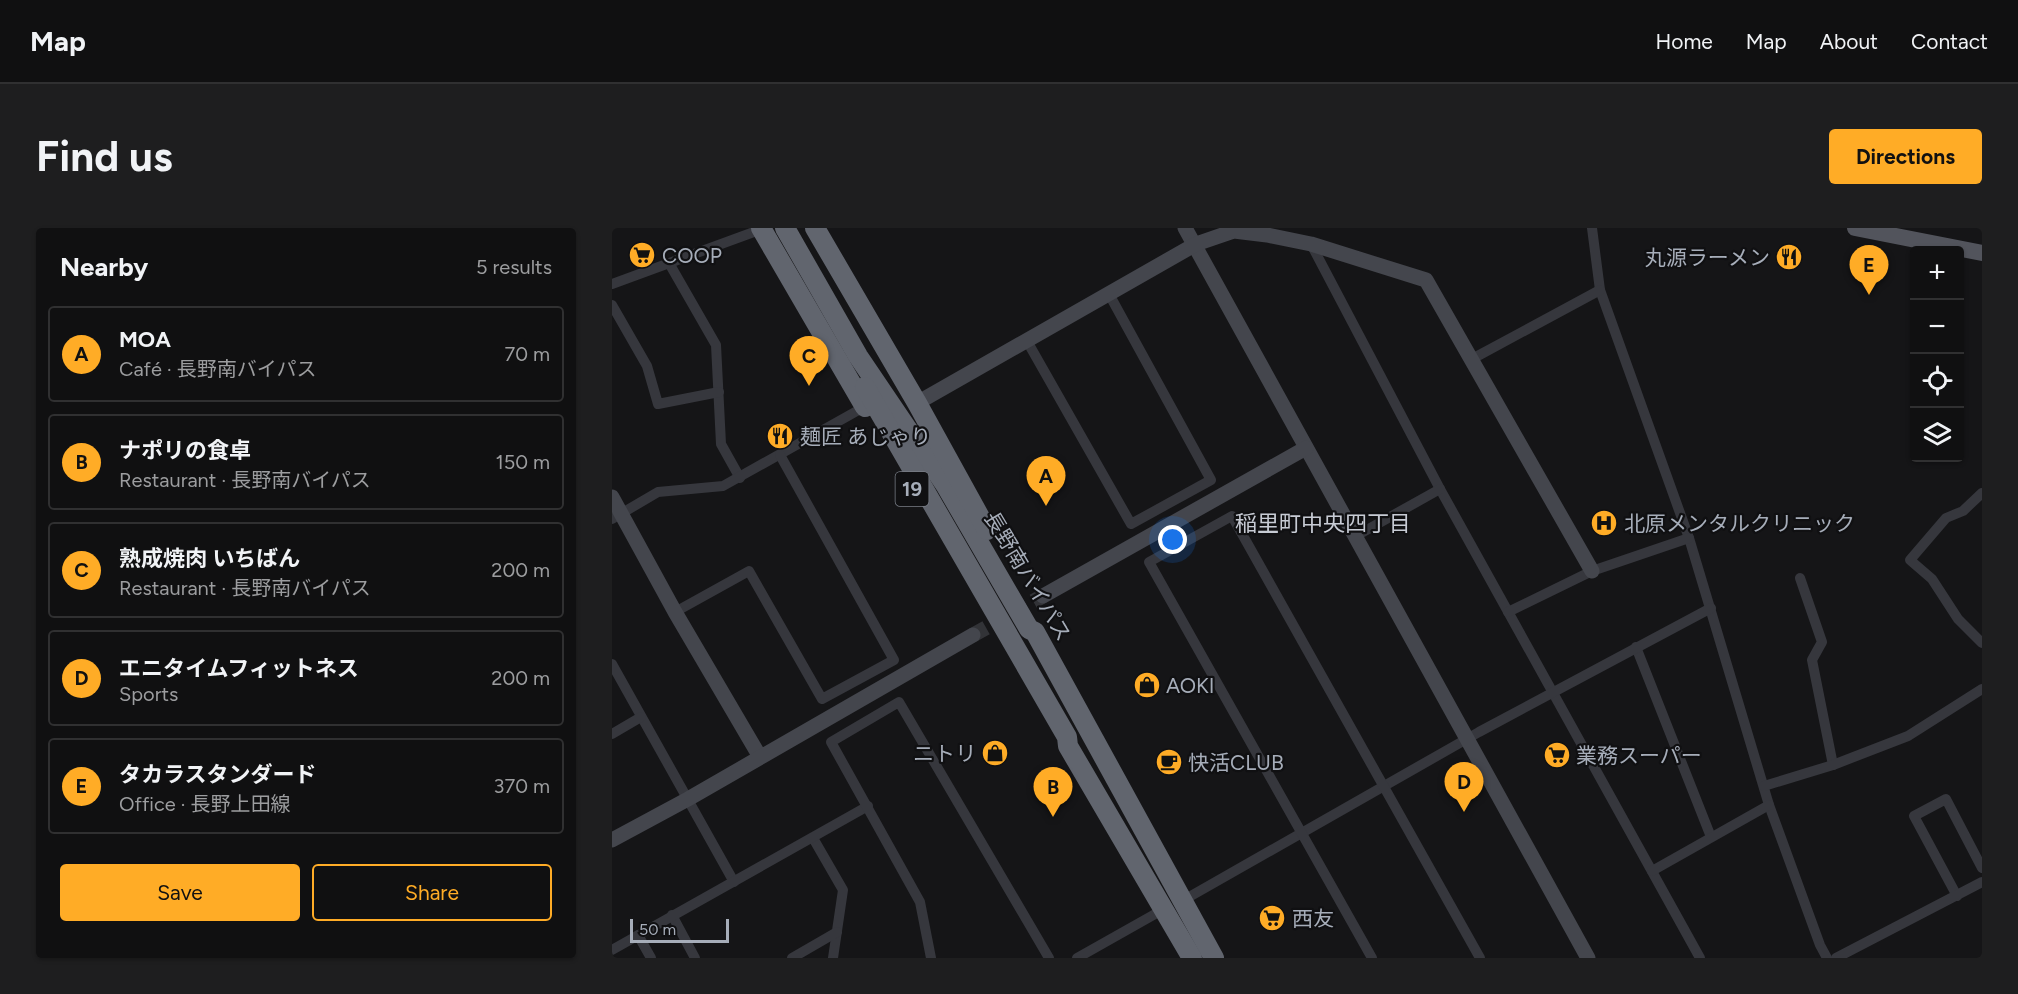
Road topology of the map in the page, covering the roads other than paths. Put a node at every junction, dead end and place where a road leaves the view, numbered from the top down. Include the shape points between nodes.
1 (766, 228) edge
2 (785, 228) edge
3 (816, 228) edge
4 (1185, 228) edge
5 (1592, 228) edge
6 (1855, 228) edge
7 (1196, 244) junction
8 (1311, 244) junction
9 (1982, 253) edge
10 (669, 263) junction
11 (612, 284) edge
12 (1600, 290) junction
13 (1109, 294) junction
14 (612, 305) edge
15 (1027, 341) junction
16 (1472, 359) junction
17 (719, 392) junction
18 (917, 403) junction
19 (864, 407) junction
20 (1306, 448) junction
21 (780, 455) junction
22 (740, 478) junction
23 (1440, 489) junction
24 (1982, 493) edge
25 (612, 497) edge
26 (617, 516) edge
27 (1356, 536) junction
28 (1689, 538) junction
29 (1592, 571) junction
30 (1800, 578) dead end
31 (1043, 596) tunnel mouth
32 (1711, 608) junction
33 (675, 612) junction
34 (1508, 612) junction
35 (1035, 632) junction
36 (974, 635) tunnel mouth
37 (1982, 643) edge
38 (1636, 647) junction
39 (612, 664) edge
40 (1982, 688) edge
41 (1551, 693) junction
42 (641, 717) junction
43 (612, 734) edge
44 (1467, 739) junction
45 (1068, 746) junction
46 (760, 757) junction
47 (1833, 765) junction
48 (1383, 785) junction
49 (1764, 786) junction
50 (688, 799) junction
51 (1769, 805) junction
52 (868, 806) junction
53 (1301, 832) junction
54 (1711, 837) junction
55 (813, 838) junction
56 (612, 840) edge
57 (1982, 868) edge
58 (1652, 871) junction
59 (734, 882) junction
60 (1982, 882) edge
61 (1957, 896) junction
62 (1173, 905) junction
63 (672, 915) junction
64 (837, 932) junction
65 (638, 935) junction
66 (612, 950) edge
67 (651, 958) edge
68 (695, 958) edge
69 (792, 958) edge
70 (833, 958) edge
71 (931, 958) edge
72 (1049, 958) edge
73 (1077, 958) edge
74 (1192, 958) edge
75 (1214, 958) edge
76 (1372, 958) edge
77 (1479, 958) edge
78 (1588, 958) edge
79 (1700, 958) edge
80 (1827, 958) edge
81 (1836, 958) edge

1 - 10 street
1 - 19 highway, 19
1 - 45 highway, 長野南バイパス / 19 via 927,496 1067,737
2 - 35 highway, 長野南バイパス / 19 via 858,356 946,486 1029,629
3 - 18 highway, 19
4 - 7 street
5 - 12 street
6 - 9 main road
7 - 8 street via 1234,231
7 - 13 street
7 - 20 street
8 - 16 street via 1426,279
8 - 23 street
10 - 11 street
10 - 17 street via 716,345
12 - 16 street
12 - 28 street
13 - 15 street
13 - 15 street via 1211,480 1131,524
14 - 17 street via 647,366 658,404
15 - 18 street
16 - 29 street
17 - 22 street via 721,444
18 - 35 highway, 19 via 1036,624
19 - 21 street
19 - 45 highway, 19 via 984,617 1061,741
20 - 27 street
20 - 31 street
21 - 22 street
21 - 33 street via 894,660 822,699 749,571
22 - 26 street via 723,486 658,492
23 - 27 street
23 - 34 street
24 - 37 street via 1963,511 1946,518 1910,560 1932,579 1958,619
25 - 26 street
26 - 33 street
27 - 44 street
28 - 29 street
28 - 32 street
29 - 34 street
30 - 47 street via 1822,642 1812,660
32 - 38 street
32 - 49 street
33 - 46 street
34 - 41 street
35 - 62 highway, 長野南バイパス / 19
36 - 46 street
38 - 41 street
38 - 54 street
39 - 42 street
40 - 47 street via 1908,736
41 - 44 street
41 - 58 street
42 - 43 street
42 - 50 street
44 - 48 street
44 - 78 street
45 - 62 highway, 長野南バイパス / 19
46 - 50 street
47 - 49 street
48 - 53 street
48 - 53 street via 1232,516 1149,562
48 - 77 street
49 - 51 street
50 - 56 street
50 - 59 street
51 - 54 street
51 - 80 street
52 - 55 street
52 - 71 street via 920,902
52 - 72 street via 831,742 899,702
53 - 62 street
53 - 76 street
54 - 58 street
55 - 59 street
55 - 64 street via 843,890
57 - 61 street via 1946,799 1914,816
58 - 79 street
59 - 63 street
60 - 61 street
61 - 81 street
62 - 73 street
62 - 74 highway, 長野南バイパス / 19
62 - 75 highway, 長野南バイパス / 19
63 - 65 street
63 - 68 street
64 - 69 street
64 - 70 street
65 - 66 street
65 - 67 street

